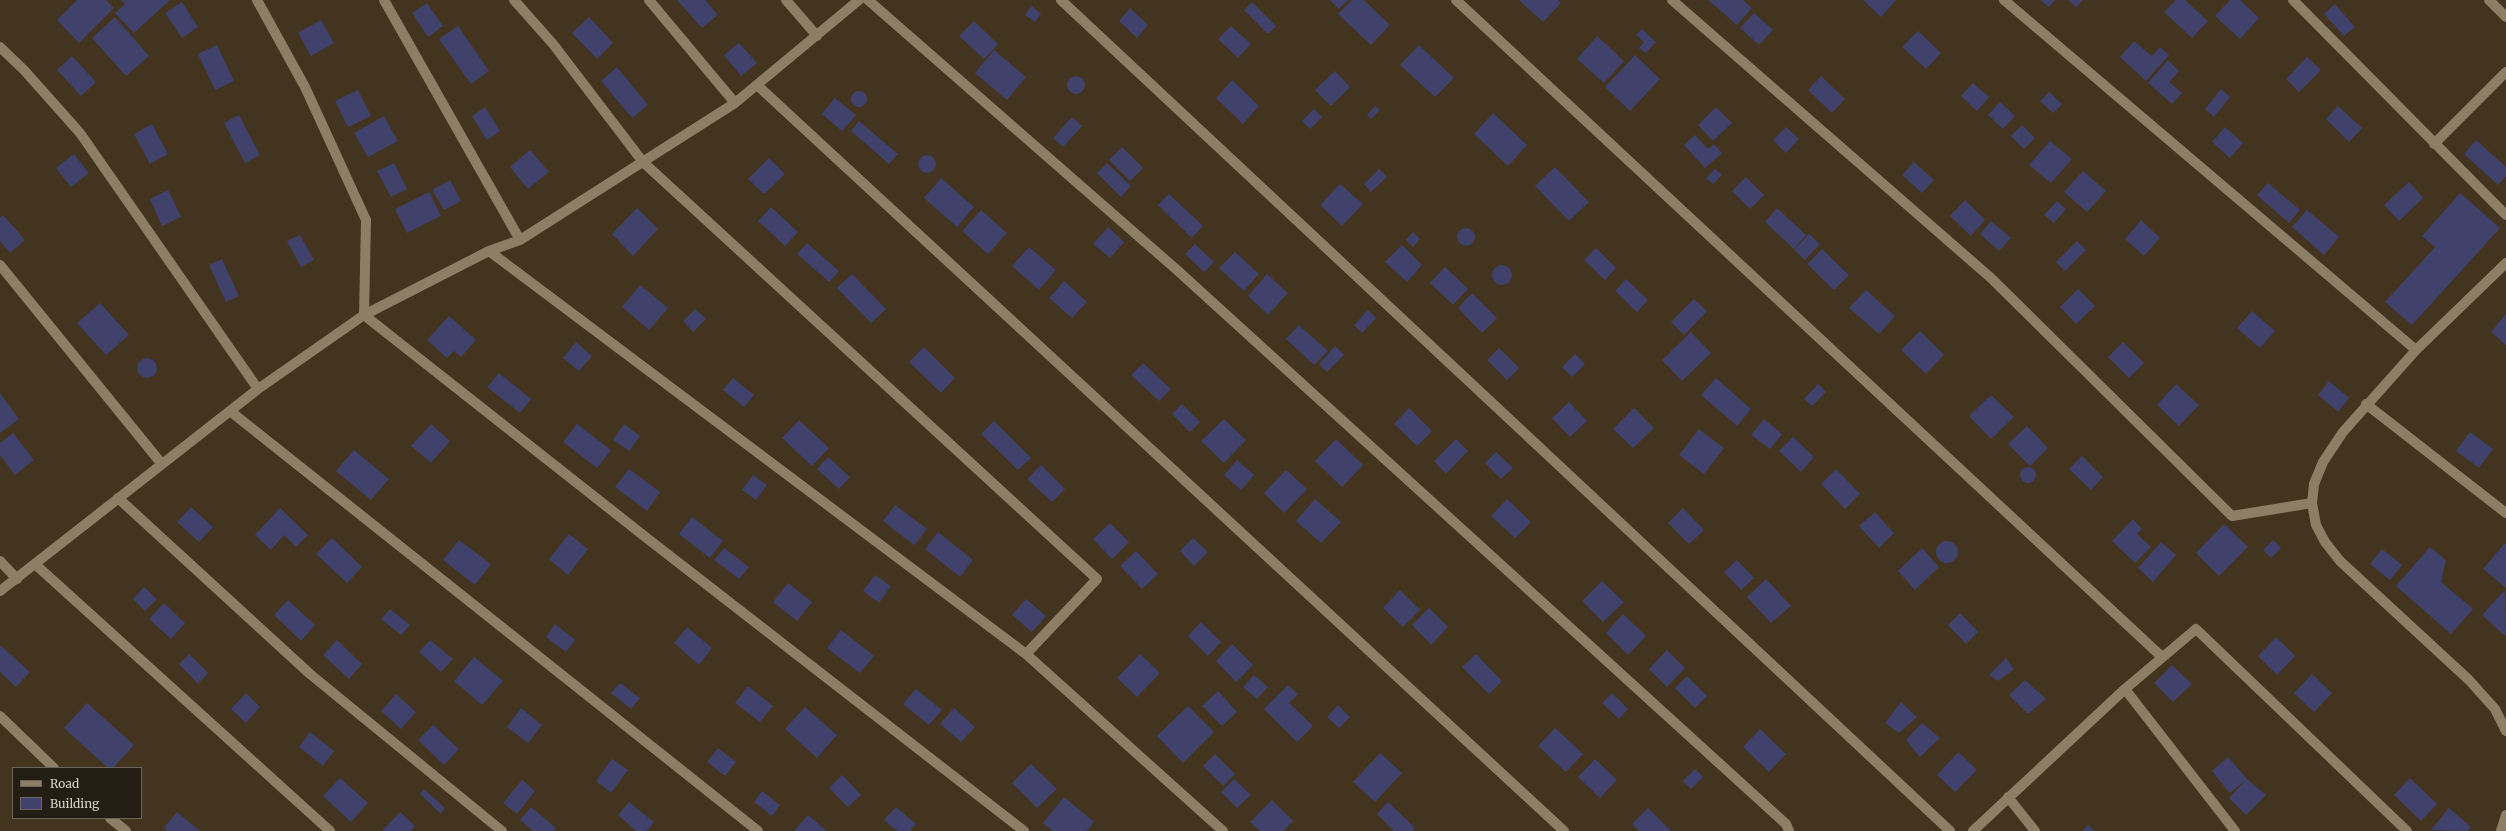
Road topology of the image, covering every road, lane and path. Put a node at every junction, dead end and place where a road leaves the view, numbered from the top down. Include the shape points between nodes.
1 (257, 0) edge
2 (384, 0) edge
3 (514, 0) edge
4 (649, 0) edge
5 (786, 0) edge
6 (859, 0) edge
7 (868, 0) edge
8 (1061, 0) edge
9 (1456, 0) edge
10 (1672, 0) edge
11 (2004, 0) edge
12 (2293, 0) edge
13 (2489, 0) edge
14 (2506, 17) edge
15 (817, 36) junction
16 (0, 47) edge
17 (2506, 72) edge
18 (757, 85) junction
19 (735, 103) junction
20 (2434, 144) junction
21 (643, 162) junction
22 (2506, 215) edge
23 (520, 240) junction
24 (489, 251) junction
25 (2506, 262) edge
26 (0, 265) edge
27 (364, 315) junction
28 (2416, 350) junction
29 (258, 389) junction
30 (2366, 404) junction
31 (230, 411) junction
32 (161, 463) junction
33 (118, 498) junction
34 (2312, 503) junction
35 (2506, 513) edge
36 (0, 561) edge
37 (36, 565) junction
38 (17, 579) junction
39 (0, 591) edge
40 (1026, 654) junction
41 (2162, 658) junction
42 (2124, 689) junction
43 (0, 716) edge
44 (2506, 731) edge
45 (53, 767) edge
46 (2008, 797) junction
47 (2506, 815) edge
48 (111, 819) edge
49 (126, 831) edge
50 (330, 831) edge
51 (502, 831) edge
52 (758, 831) edge
53 (1024, 831) edge
54 (1223, 831) edge
55 (1564, 831) edge
56 (1789, 831) edge
57 (1950, 831) edge
58 (1973, 831) edge
59 (2035, 831) edge
60 (2235, 831) edge
61 (2407, 831) edge
62 (2501, 831) edge

1 - 27 street via 305,87 366,220
2 - 23 street
3 - 21 street via 553,44
4 - 19 street
5 - 15 street
6 - 15 street
7 - 56 street via 1177,270 1786,824
8 - 57 street
9 - 41 street
10 - 34 street via 1991,278 2232,516
11 - 28 street
12 - 20 street
13 - 14 street
15 - 18 street
16 - 29 street via 80,132
17 - 20 street
18 - 19 street
18 - 55 street
19 - 21 street
20 - 22 street
21 - 23 street
21 - 40 street via 1097,579
23 - 24 street
24 - 27 street
24 - 40 street
25 - 28 street
26 - 32 street
27 - 29 street
27 - 53 street
28 - 30 street
29 - 31 street
30 - 34 street via 2323,462 2314,484
30 - 35 street
31 - 32 street
31 - 52 street
32 - 33 street
33 - 37 street
33 - 51 street via 310,674
34 - 44 street via 2316,525 2340,561 2469,680 2495,709
36 - 38 street
37 - 38 street
37 - 50 street
38 - 39 street
40 - 54 street
41 - 42 street
41 - 61 street via 2196,628
42 - 46 street
42 - 60 street
43 - 45 street
46 - 58 street
46 - 59 street
47 - 62 street
48 - 49 street

